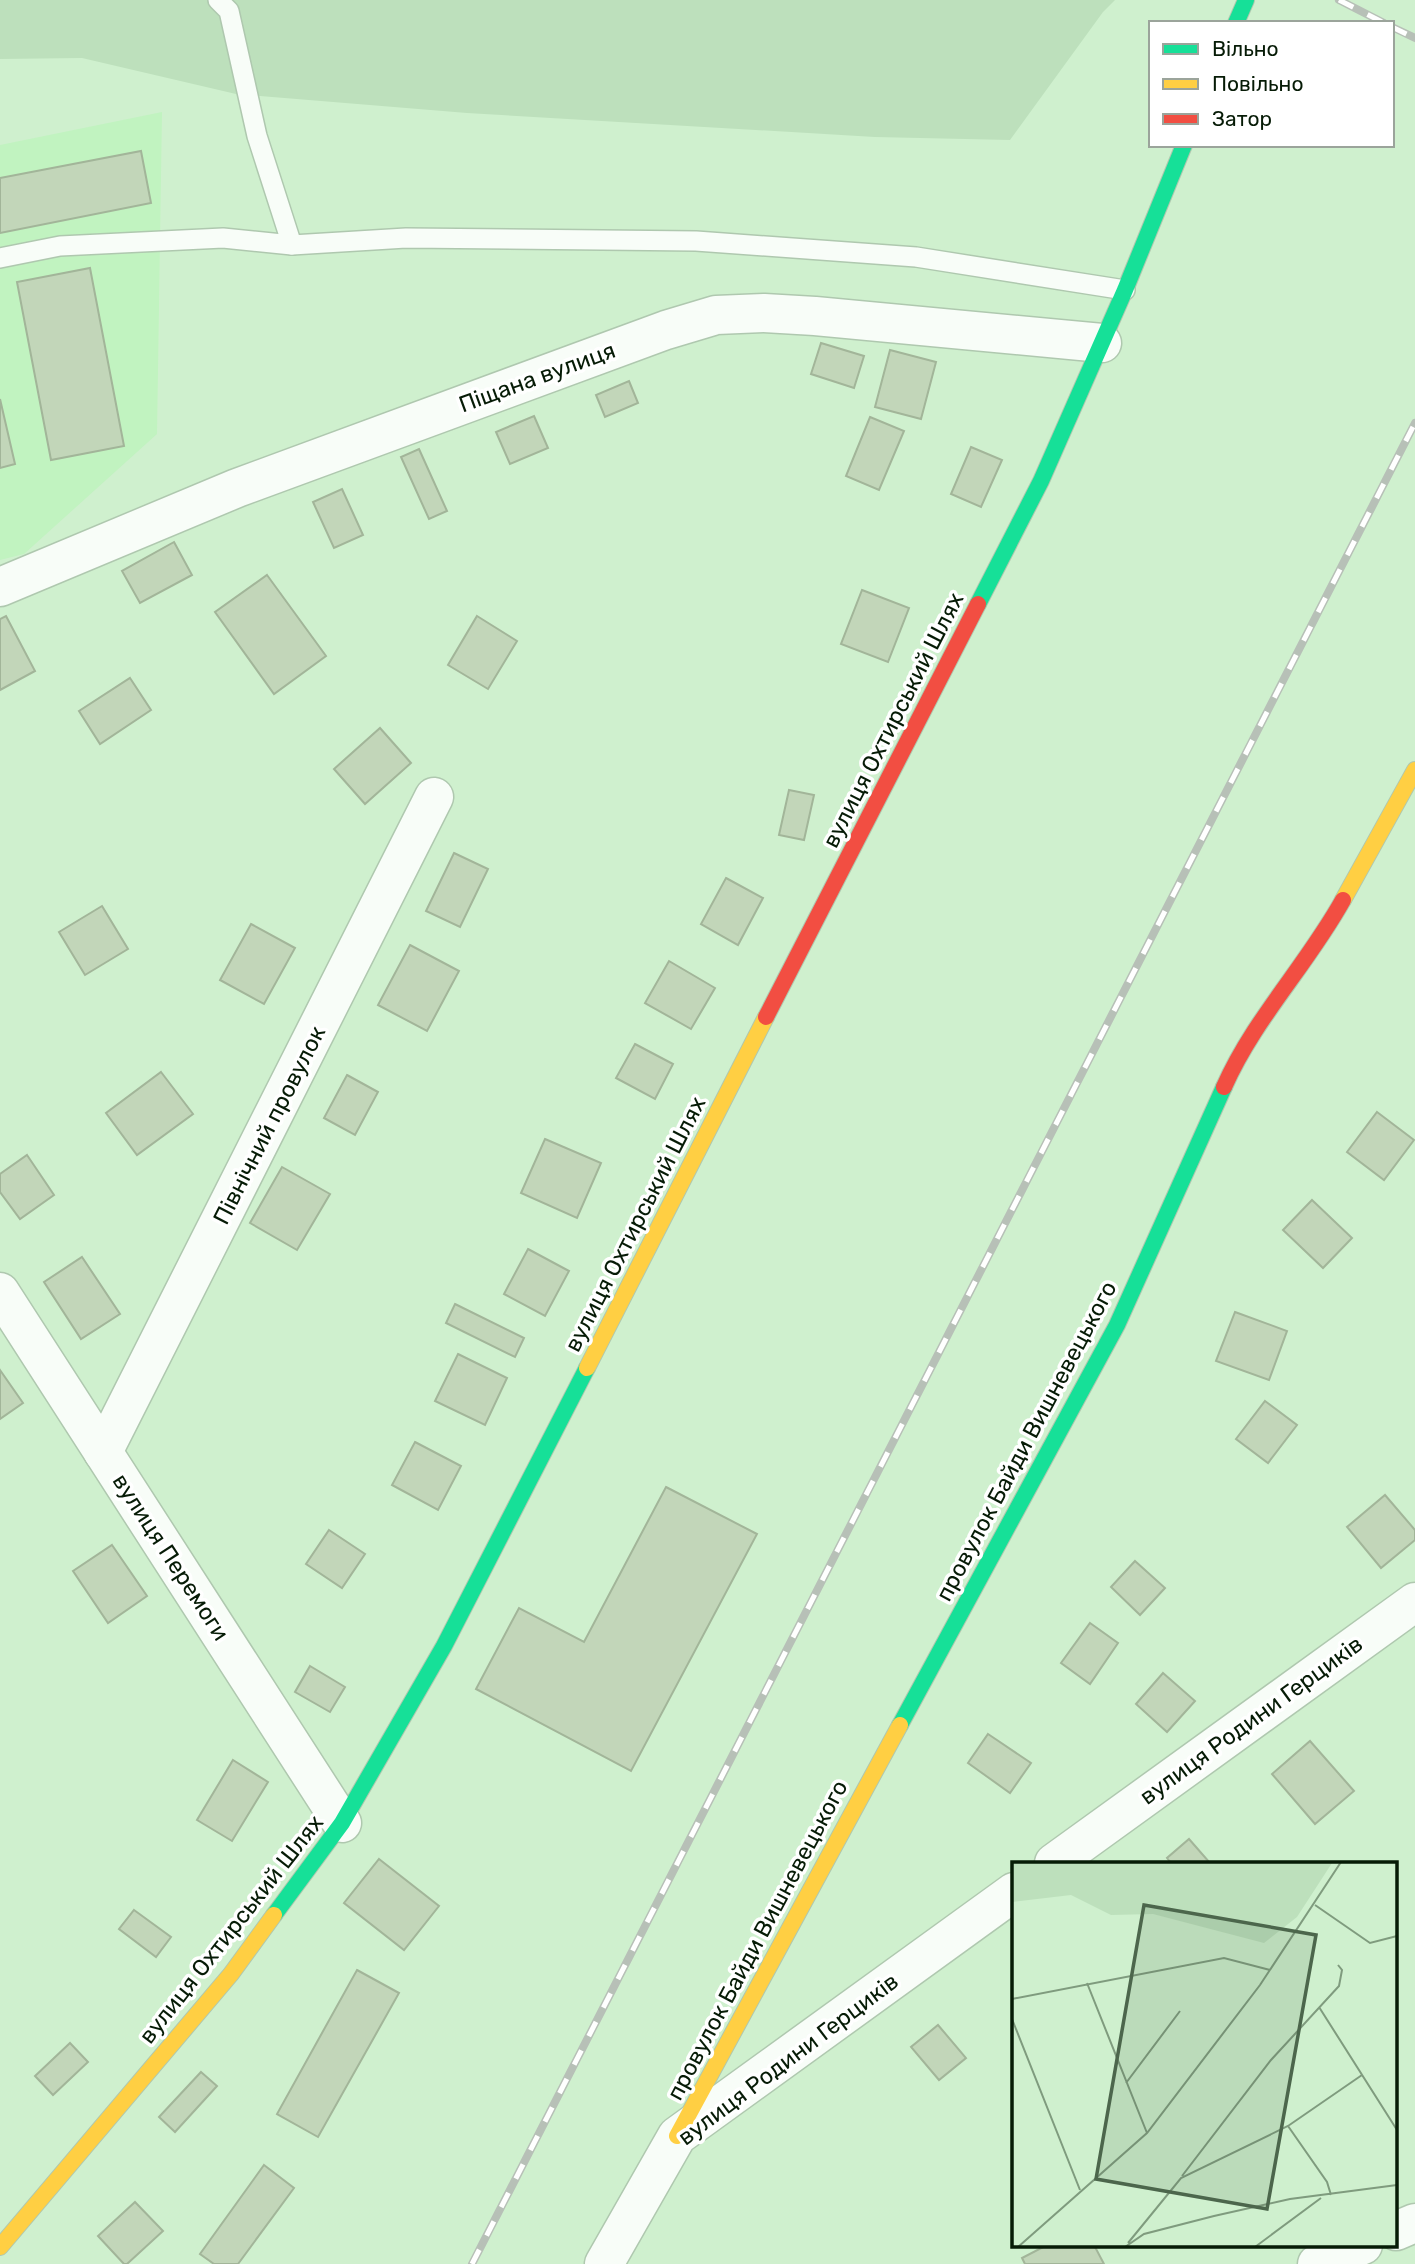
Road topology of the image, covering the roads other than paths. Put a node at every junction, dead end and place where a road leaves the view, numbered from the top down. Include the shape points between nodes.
1 (218, 0) edge
2 (1246, 0) edge
3 (1237, 21) edge
4 (1183, 147) edge
5 (292, 245) junction
6 (0, 258) edge
7 (1125, 290) junction
8 (1102, 344) junction
9 (0, 587) edge
10 (1415, 770) edge
11 (434, 797) dead end
12 (0, 1292) edge
13 (103, 1452) junction
14 (1415, 1602) edge
15 (342, 1823) junction
16 (1055, 1862) edge
17 (1012, 1893) edge
18 (677, 2136) junction
19 (1415, 2223) edge
20 (1398, 2230) edge
21 (1361, 2246) edge
22 (0, 2247) edge
23 (604, 2264) edge
24 (1317, 2264) edge

1 - 5 lane via 229,11 257,136
2 - 3 main road
4 - 7 main road, вулиця Охтирський Шлях
5 - 6 lane via 223,238 60,246
5 - 7 lane via 406,238 696,241 916,257
7 - 8 main road, вулиця Охтирський Шлях
8 - 9 street, Піщана вулиця via 815,316 716,315 237,488
8 - 15 main road, вулиця Охтирський Шлях via 1041,481 463,1609
10 - 18 main road, провулок Байди Вишневецького via 1329,926 1234,1064 1117,1325
11 - 13 street, Північний провулок
12 - 13 street, вулиця Перемоги
13 - 15 street, вулиця Перемоги
14 - 16 street, вулиця Родини Герциків
15 - 22 main road, вулиця Охтирський Шлях via 231,1974
17 - 18 street, вулиця Родини Герциків
18 - 23 street, вулиця Родини Герциків
19 - 20 street
21 - 24 street

